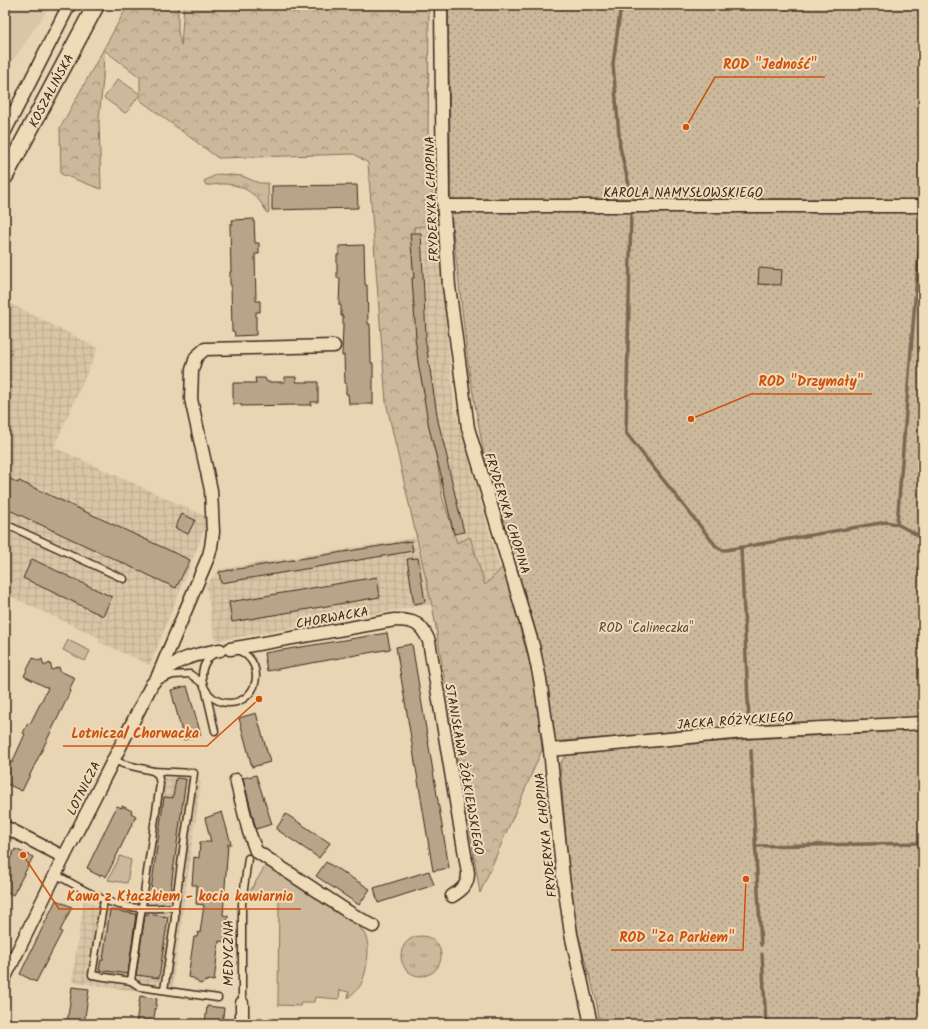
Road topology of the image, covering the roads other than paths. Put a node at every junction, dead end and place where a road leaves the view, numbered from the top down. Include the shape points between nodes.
1 (69, 5) edge
2 (96, 5) edge
3 (441, 5) edge
4 (5, 131) edge
5 (5, 176) edge
6 (444, 206) junction
7 (923, 206) edge
8 (334, 346) dead end
9 (5, 524) edge
10 (124, 579) dead end
11 (429, 641) joint
12 (225, 649) junction
13 (154, 681) junction
14 (203, 684) junction
15 (206, 691) junction
16 (923, 723) edge
17 (214, 731) dead end
18 (550, 750) junction
19 (113, 759) junction
20 (153, 770) junction
21 (236, 780) dead end
22 (5, 828) edge
23 (64, 857) junction
24 (248, 858) dead end
25 (55, 874) junction
26 (452, 896) dead end
27 (104, 900) junction
28 (175, 907) junction
29 (142, 908) junction
30 (372, 926) dead end
31 (6, 972) edge
32 (131, 981) junction
33 (164, 990) junction
34 (218, 998) dead end
35 (242, 1003) joint
36 (242, 1024) edge
37 (591, 1024) edge

1 - 4 street
2 - 5 street, KOSZALIŃSKA
3 - 6 street, FRYDERYKA CHOPINA
6 - 7 street, KAROLA NAMYSŁOWSKIEGO
6 - 18 street, FRYDERYKA CHOPINA via 449,286 468,428 533,646
8 - 13 street via 205,349 196,357 192,370 191,399 211,490 213,532 209,555
9 - 10 lane
11 - 12 street, CHORWACKA via 419,625 405,620 395,620
11 - 26 street, STANISŁAWA ŻÓŁKIEWSKIEGO via 468,873 465,885
12 - 13 street, LOTNICZA via 180,660
12 - 14 lane via 207,659 202,669
12 - 15 lane via 242,652 252,661 256,675 254,686 240,701 227,703 219,701
13 - 14 lane via 190,674
13 - 19 street, LOTNICZA
14 - 15 lane
15 - 17 lane
16 - 18 street, JACKA RÓŻYCKIEGO via 744,732
18 - 37 street, FRYDERYKA CHOPINA via 571,934
19 - 20 lane via 123,764
19 - 23 street, LOTNICZA
20 - 28 lane via 194,773
20 - 29 lane via 158,775 160,784
21 - 30 street via 256,852
22 - 23 street
23 - 25 street, LOTNICZA
24 - 35 lane, MEDYCZNA via 242,904
25 - 27 lane
25 - 31 street, LOTNICZA
27 - 29 lane via 118,905
27 - 32 lane via 92,975
28 - 29 lane
28 - 33 lane
29 - 32 lane
32 - 33 lane via 140,987
33 - 34 lane
35 - 36 street, MEDYCZNA

